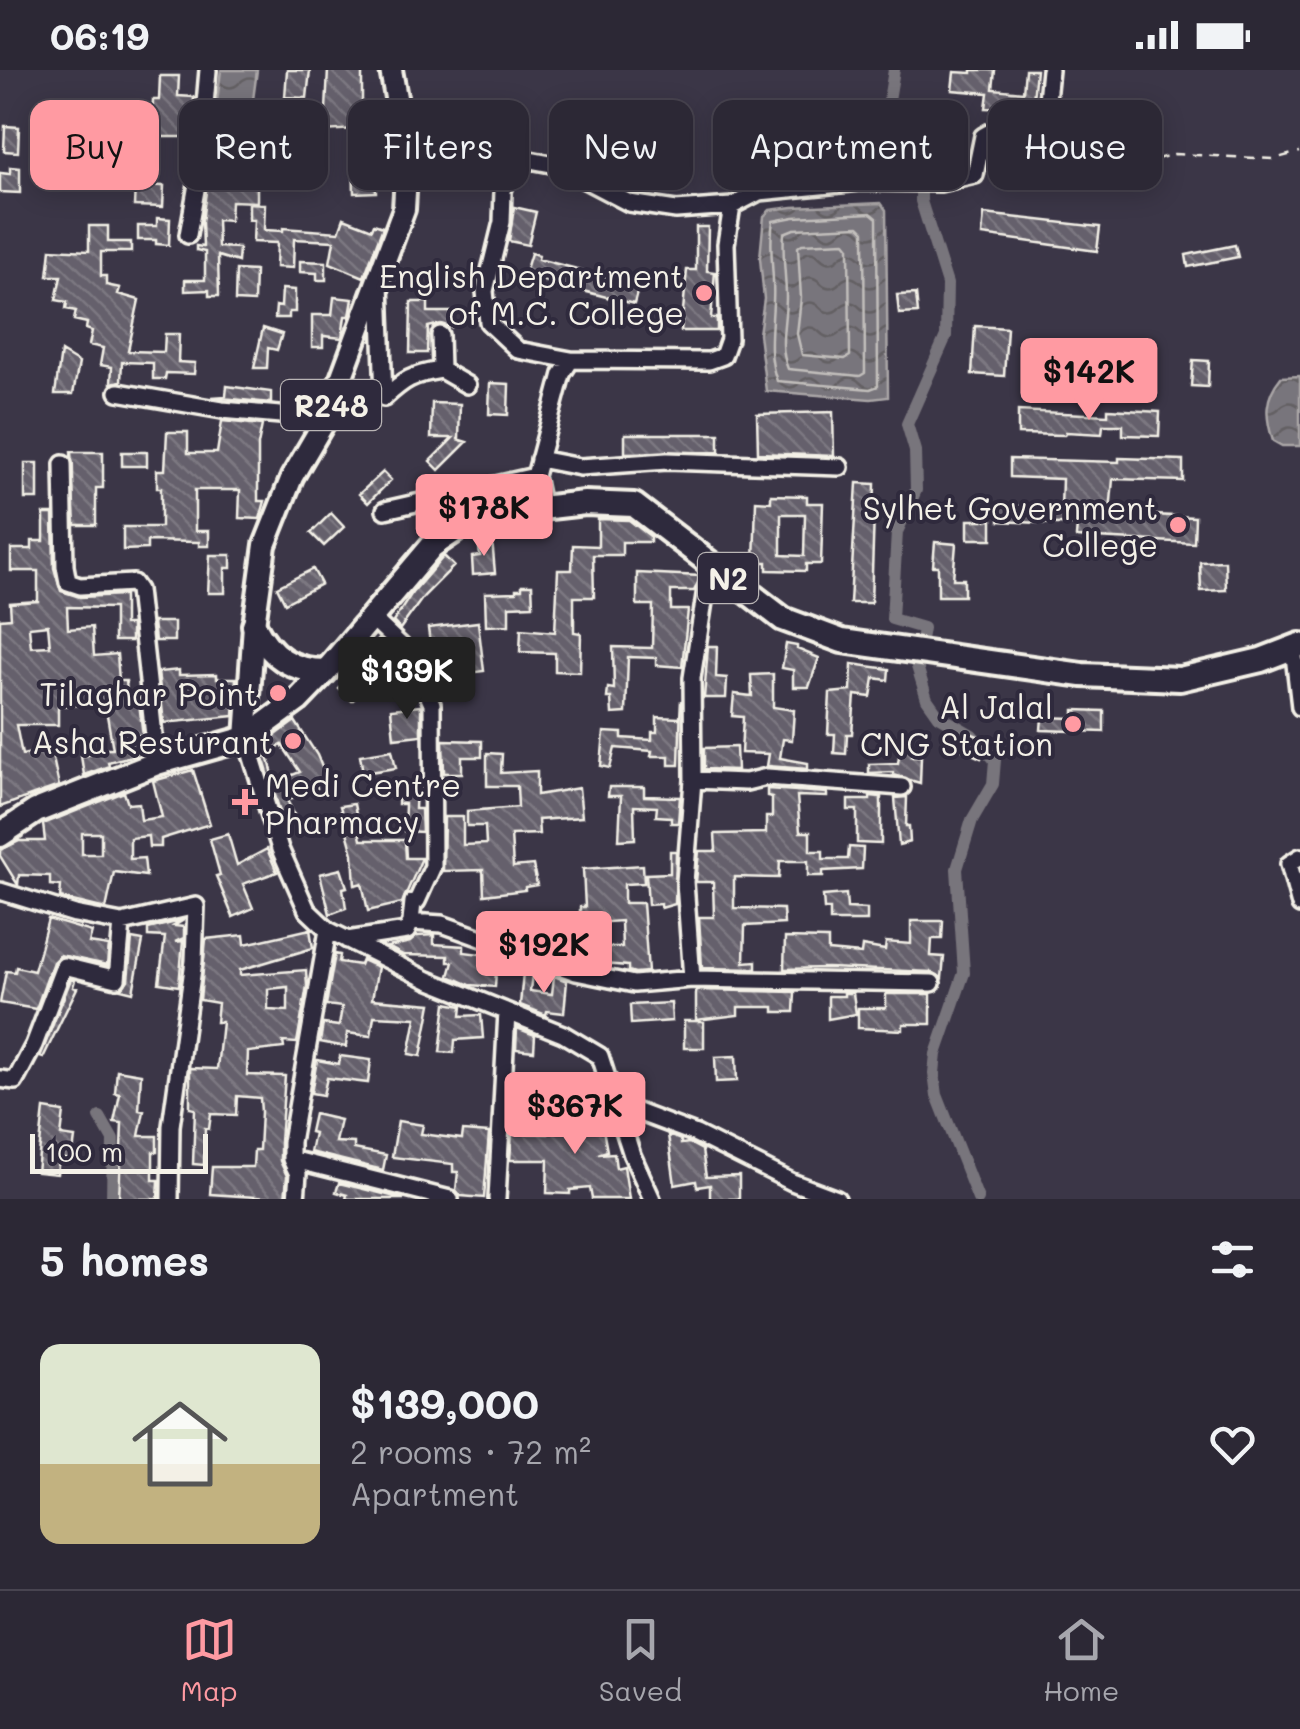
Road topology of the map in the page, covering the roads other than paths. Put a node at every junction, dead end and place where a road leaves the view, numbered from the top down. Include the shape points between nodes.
1 (208, 70) edge
2 (391, 70) edge
3 (1050, 70) edge
4 (732, 206) junction
5 (188, 234) dead end
6 (380, 280) junction
7 (440, 336) dead end
8 (571, 360) junction
9 (441, 370) junction
10 (467, 386) dead end
11 (118, 392) dead end
12 (326, 419) junction
13 (539, 459) junction
14 (63, 464) dead end
15 (840, 468) dead end
16 (535, 476) junction
17 (542, 509) junction
18 (384, 510) dead end
19 (718, 571) junction
20 (372, 618) junction
21 (254, 626) junction
22 (1296, 646) edge
23 (326, 671) junction
24 (1300, 707) edge
25 (246, 738) junction
26 (158, 763) junction
27 (692, 780) junction
28 (902, 787) dead end
29 (0, 835) edge
30 (1300, 857) edge
31 (0, 891) edge
32 (1300, 905) edge
33 (410, 922) junction
34 (122, 923) junction
35 (328, 930) junction
36 (347, 940) junction
37 (692, 978) junction
38 (932, 983) dead end
39 (507, 1012) junction
40 (0, 1079) edge
41 (616, 1104) junction
42 (291, 1160) junction
43 (393, 1192) edge
44 (170, 1199) edge
45 (296, 1199) edge
46 (450, 1199) edge
47 (497, 1199) edge
48 (652, 1199) edge
49 (837, 1199) edge

1 - 5 street
2 - 6 main road, R248 via 407,158 404,209
3 - 4 street via 1039,120 983,136 975,176 759,192
4 - 8 street via 726,244 729,339 722,356 709,362
4 - 8 street via 655,208 628,203 556,165 530,160 510,170 485,291 488,322 518,350
6 - 9 street via 382,396
6 - 12 main road, R248
7 - 9 street
8 - 13 street
9 - 10 street
11 - 12 street
12 - 21 main road, R248 via 292,477 265,545
13 - 15 street via 580,467 667,461
13 - 16 street
14 - 26 street via 68,582 133,583 138,590
16 - 17 street
16 - 18 street
17 - 19 highway, N2 via 634,505
17 - 20 highway, N2 via 463,526 432,546
19 - 22 highway, N2 via 783,619 842,641 1082,675 1180,679
19 - 27 street via 699,618
20 - 23 highway, N2
20 - 33 street via 412,654 432,704 433,866 412,902
21 - 23 highway via 276,656 303,671
21 - 25 main road, R248
22 - 24 street
23 - 25 highway, N2
25 - 26 highway, N2
25 - 35 street via 280,850 307,910
26 - 29 highway, N2 via 36,811
27 - 28 street via 767,777
27 - 37 street via 685,882
30 - 32 street via 1289,864
31 - 34 street
33 - 36 street via 406,931
33 - 37 street via 442,924 634,984
34 - 40 street via 116,979 64,966 15,1081
34 - 44 street via 192,905 198,912 171,1126
35 - 36 street
35 - 42 street
36 - 39 street
37 - 38 street
39 - 41 street via 600,1056
39 - 47 street
41 - 48 street
41 - 49 street
42 - 43 street
42 - 45 street via 298,1174
43 - 46 street

